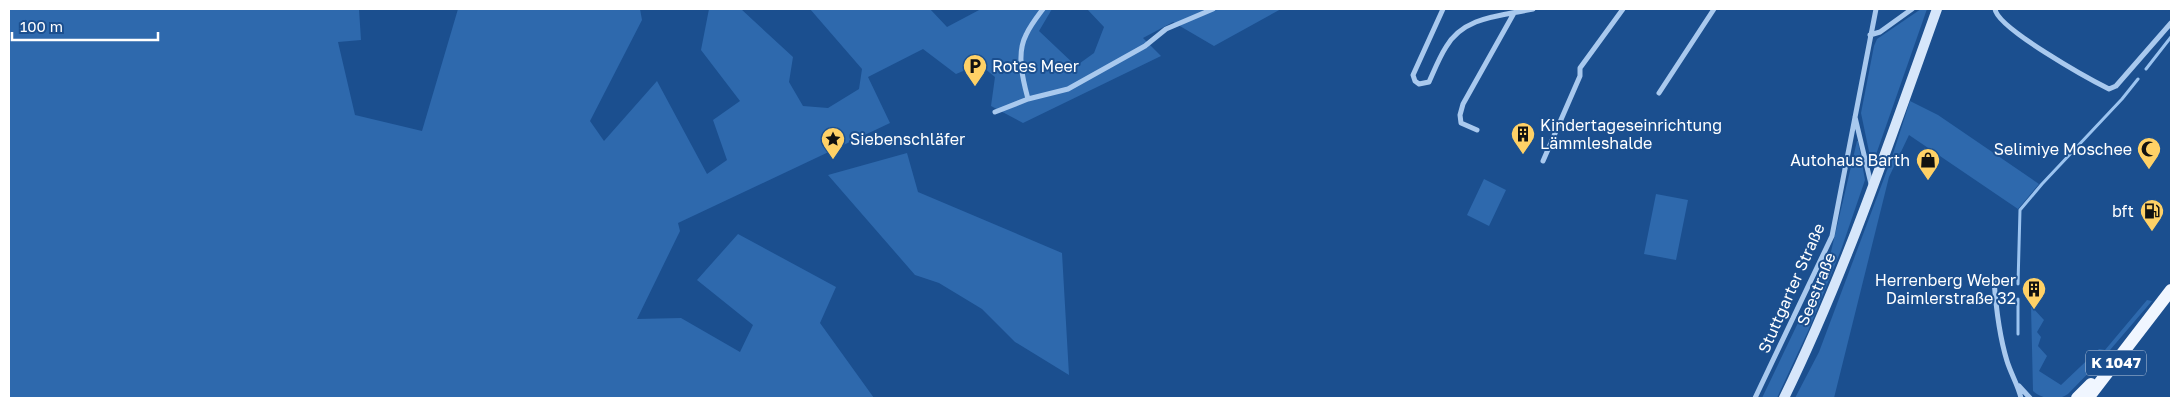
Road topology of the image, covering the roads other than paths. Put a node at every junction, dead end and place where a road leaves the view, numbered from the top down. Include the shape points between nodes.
1 (1043, 9) edge
2 (1213, 9) edge
3 (1443, 9) edge
4 (1533, 9) edge
5 (1623, 9) edge
6 (1714, 9) edge
7 (1876, 9) edge
8 (1912, 9) edge
9 (1937, 9) edge
10 (1995, 9) edge
11 (1514, 13) junction
12 (2171, 23) edge
13 (1870, 35) junction
14 (1659, 93) dead end
15 (1028, 100) junction
16 (996, 112) dead end
17 (1855, 117) junction
18 (1477, 130) dead end
19 (1543, 161) dead end
20 (1872, 189) junction
21 (1994, 280) dead end
22 (2171, 290) edge
23 (2143, 327) junction
24 (2019, 386) junction
25 (1755, 398) edge
26 (1784, 398) edge
27 (2021, 398) edge
28 (2030, 398) edge
29 (2077, 398) edge
30 (2088, 398) edge

1 - 15 street via 1025,35 1022,49 1023,79
2 - 15 street via 1166,29 1145,46 1068,89
3 - 11 street via 1413,75 1419,84 1429,82 1446,46 1460,30 1473,21
4 - 11 street
5 - 19 street via 1580,68 1580,76
6 - 14 street
7 - 13 street, Stuttgarter Straße
8 - 13 street via 1880,32
9 - 20 main road, Seestraße
10 - 12 street via 2004,21 2028,40 2109,89 2116,86
11 - 18 street via 1463,104 1460,124
13 - 17 street, Stuttgarter Straße
15 - 16 street
17 - 20 street
17 - 25 street, Stuttgarter Straße via 1832,236
20 - 26 main road, Seestraße via 1829,300
21 - 24 street via 2000,335 2008,365
22 - 23 main road, K 1047
23 - 29 main road
23 - 30 main road, K 1047
24 - 27 street
24 - 28 street

